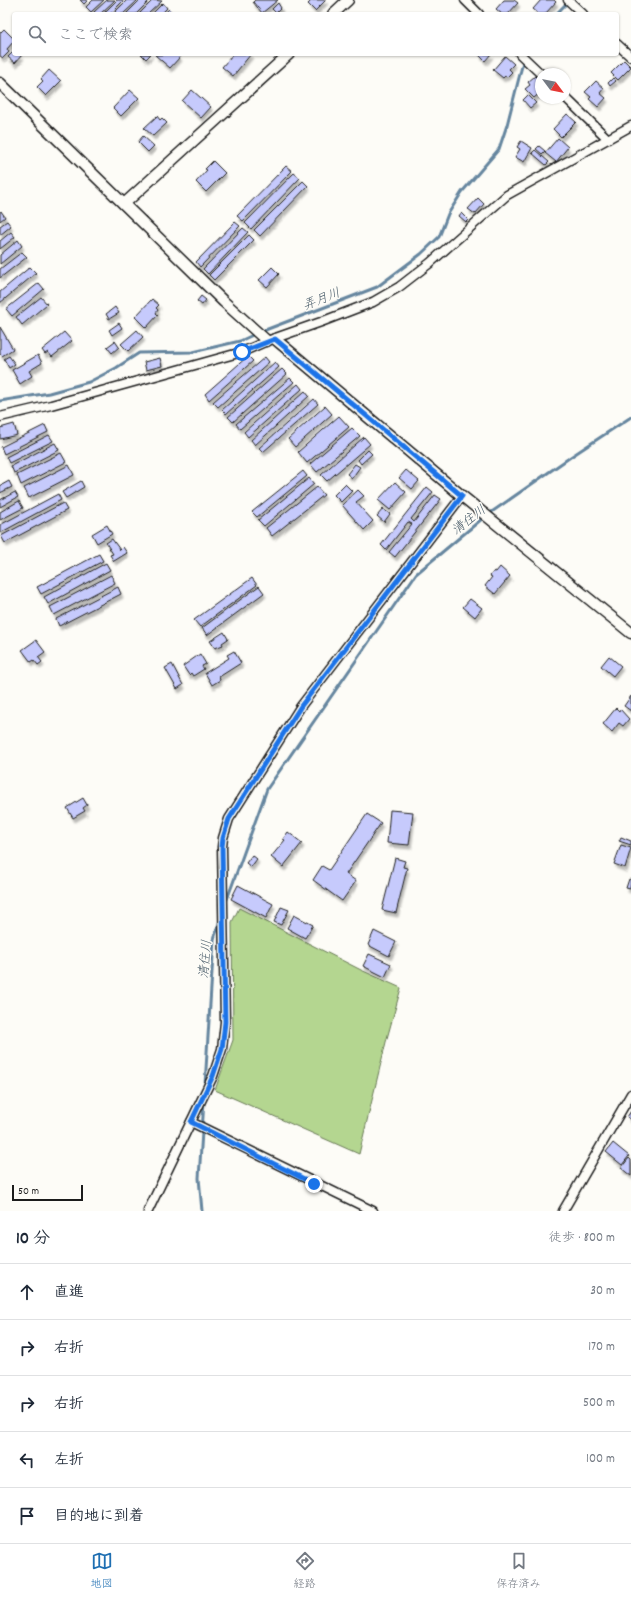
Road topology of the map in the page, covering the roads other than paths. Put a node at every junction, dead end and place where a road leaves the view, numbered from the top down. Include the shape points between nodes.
1 (348, 0) edge
2 (465, 0) edge
3 (570, 2) edge
4 (335, 12) edge
5 (477, 12) edge
6 (582, 12) edge
7 (619, 46) edge
8 (287, 56) edge
9 (522, 56) edge
10 (631, 57) edge
11 (535, 68) edge
12 (0, 83) edge
13 (571, 103) edge
14 (631, 126) edge
15 (608, 139) junction
16 (124, 204) junction
17 (271, 340) junction
18 (0, 416) edge
19 (462, 496) junction
20 (631, 633) edge
21 (631, 1094) edge
22 (191, 1122) junction
23 (148, 1211) edge
24 (372, 1211) edge
25 (563, 1211) edge

1 - 4 street
2 - 5 street
3 - 6 street
7 - 10 street
8 - 16 street
9 - 11 street
12 - 16 street
13 - 15 street
14 - 15 street
15 - 17 street via 507,195 430,263 373,302
16 - 17 street via 224,302
17 - 18 street via 242,352 51,405
17 - 19 street
19 - 20 street
19 - 22 street via 301,706 229,819 222,847 222,1049 213,1076
21 - 25 street
22 - 23 street
22 - 24 street

